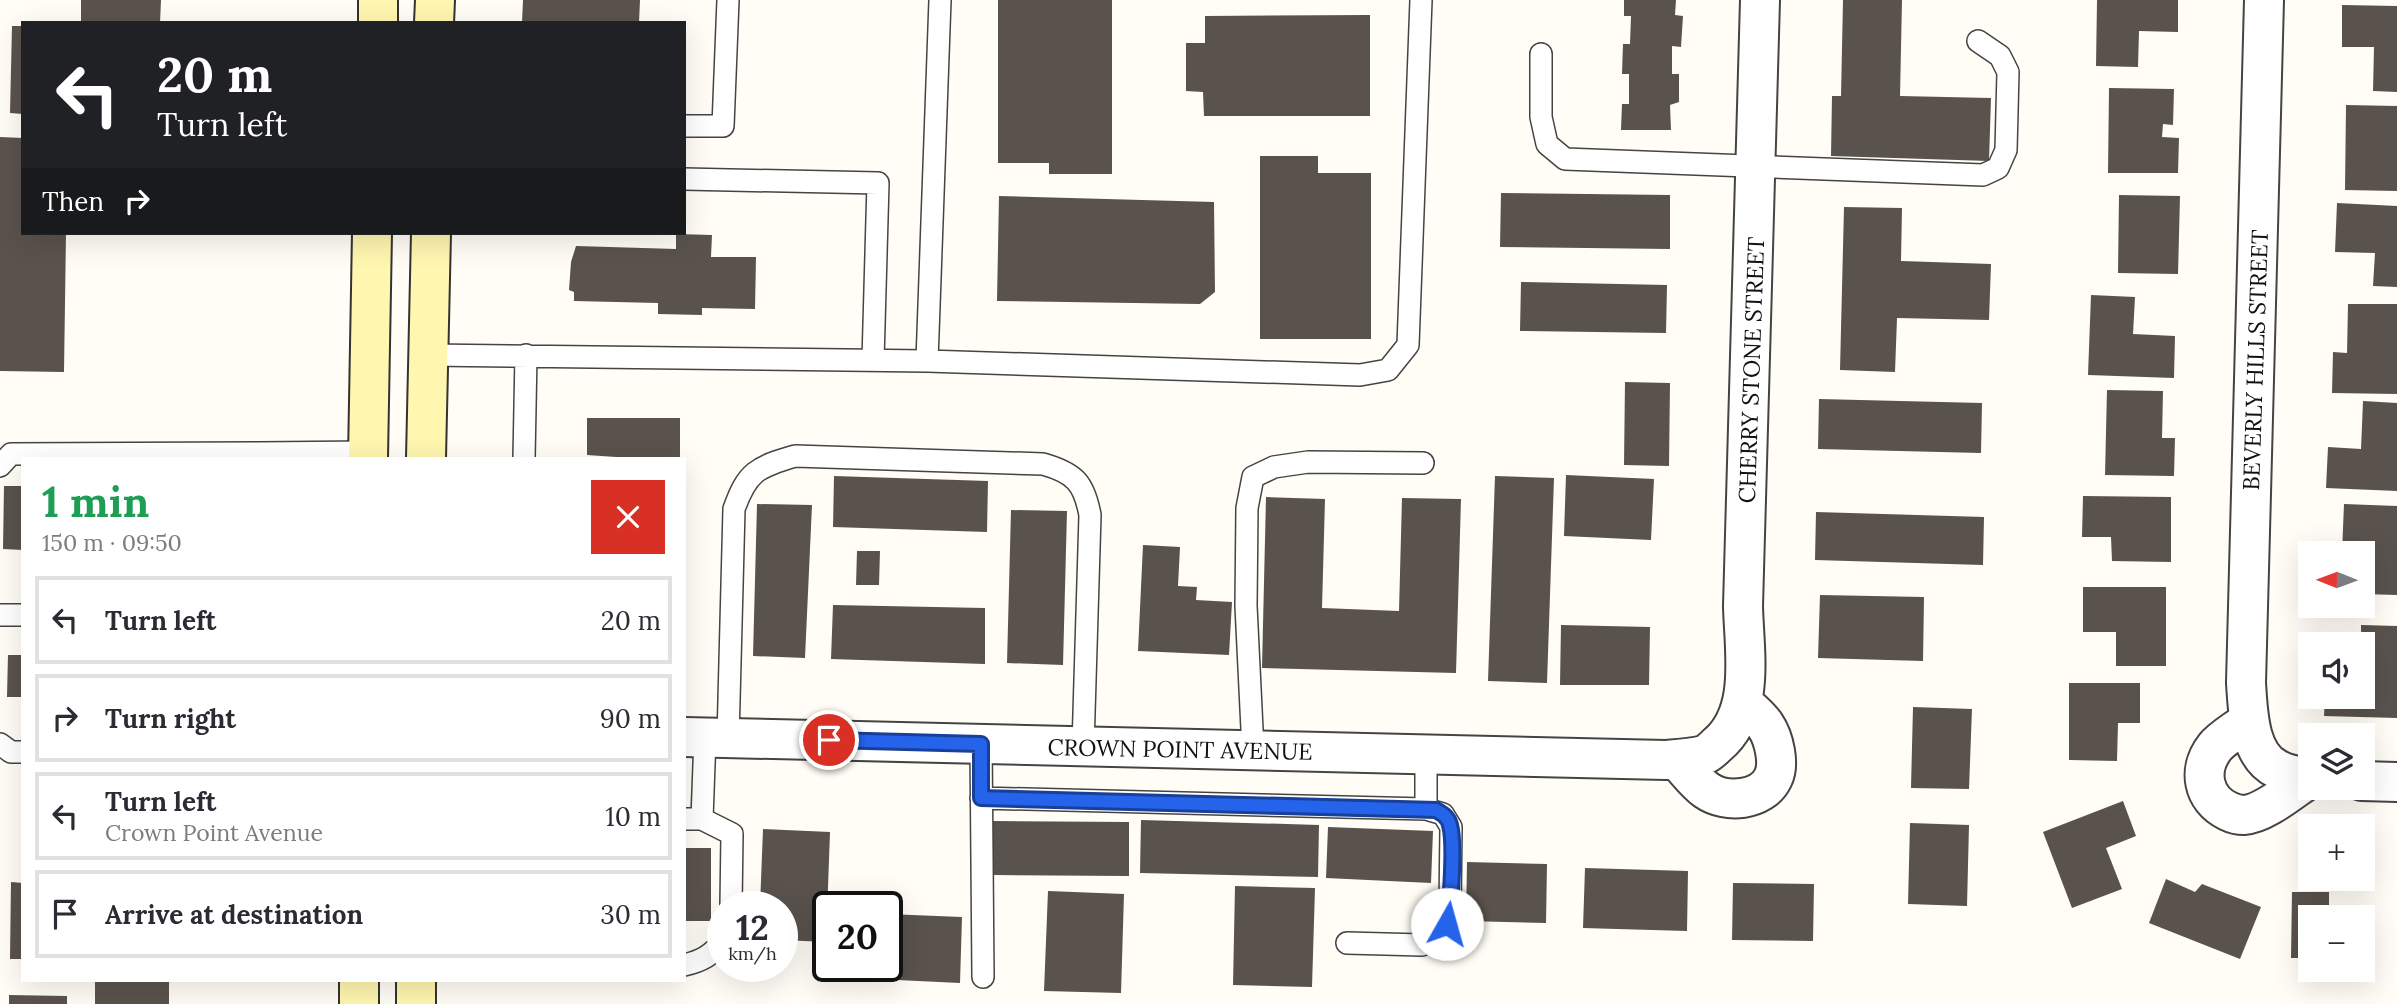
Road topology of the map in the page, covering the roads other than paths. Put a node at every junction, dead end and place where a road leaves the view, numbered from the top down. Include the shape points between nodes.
1 (378, 0) edge
2 (435, 0) edge
3 (727, 0) edge
4 (940, 0) edge
5 (1421, 0) edge
6 (1760, 0) edge
7 (2264, 0) edge
8 (378, 21) edge
9 (434, 21) edge
10 (1978, 41) dead end
11 (1541, 54) dead end
12 (686, 126) edge
13 (1756, 167) junction
14 (686, 179) edge
15 (372, 251) edge
16 (430, 251) edge
17 (428, 355) junction
18 (526, 355) junction
19 (873, 360) junction
20 (927, 361) junction
21 (369, 411) junction
22 (428, 412) junction
23 (368, 455) edge
24 (259, 456) edge
25 (426, 457) edge
26 (524, 457) edge
27 (1423, 463) dead end
28 (0, 466) edge
29 (0, 615) edge
30 (21, 615) edge
31 (1742, 702) junction
32 (2249, 720) junction
33 (1727, 736) joint
34 (706, 737) edge
35 (0, 744) edge
36 (981, 744) junction
37 (1083, 746) junction
38 (1253, 751) junction
39 (21, 752) edge
40 (1426, 754) junction
41 (1676, 759) junction
42 (2298, 776) edge
43 (2375, 781) edge
44 (2397, 782) edge
45 (2298, 786) edge
46 (981, 798) junction
47 (1426, 809) junction
48 (693, 819) edge
49 (731, 891) edge
50 (1347, 943) dead end
51 (707, 957) edge
52 (686, 965) edge
53 (983, 977) dead end
54 (359, 982) edge
55 (416, 982) edge
56 (359, 1004) edge
57 (416, 1004) edge

1 - 8 street
2 - 9 street
3 - 12 lane via 723,126
4 - 20 lane
5 - 20 lane via 1408,345 1388,370 1360,375
6 - 13 street, CHERRY STONE STREET
7 - 32 street, BEVERLY HILLS STREET via 2246,683
10 - 13 lane via 2000,56 2008,72 2006,150 1998,168 1983,175
11 - 13 lane via 1541,117 1547,144 1565,159
13 - 31 street, CHERRY STONE STREET
14 - 19 lane via 878,183
15 - 16 street
15 - 21 street
16 - 17 street
17 - 18 lane
17 - 22 street
18 - 19 lane
18 - 26 lane
19 - 20 lane
21 - 22 street
21 - 23 street
22 - 25 street
23 - 24 lane
24 - 28 lane via 11,454
27 - 38 lane via 1308,462 1274,467 1253,477 1247,508 1246,606
29 - 30 lane
31 - 33 street, CHERRY STONE STREET
31 - 41 street via 1766,726 1776,753 1774,776 1764,789 1752,796 1723,798 1706,790
32 - 42 street, BEVERLY HILLS STREET via 2263,757 2274,768
32 - 45 street via 2215,747 2204,783 2209,797 2218,806 2244,815
33 - 41 street, CROWN POINT AVENUE via 1706,754
34 - 36 street, CROWN POINT AVENUE
34 - 37 lane via 734,509 742,486 754,472 794,456 1043,464 1074,479 1086,493 1090,515
34 - 48 lane
35 - 39 lane
36 - 37 street, CROWN POINT AVENUE
36 - 46 lane
37 - 38 street, CROWN POINT AVENUE
38 - 40 street, CROWN POINT AVENUE
40 - 41 street, CROWN POINT AVENUE
40 - 47 lane
43 - 44 street
46 - 47 lane
46 - 53 lane
47 - 50 lane via 1443,814 1451,827 1447,924 1422,945
48 - 49 lane via 732,834
51 - 52 lane
54 - 56 street
55 - 57 street

